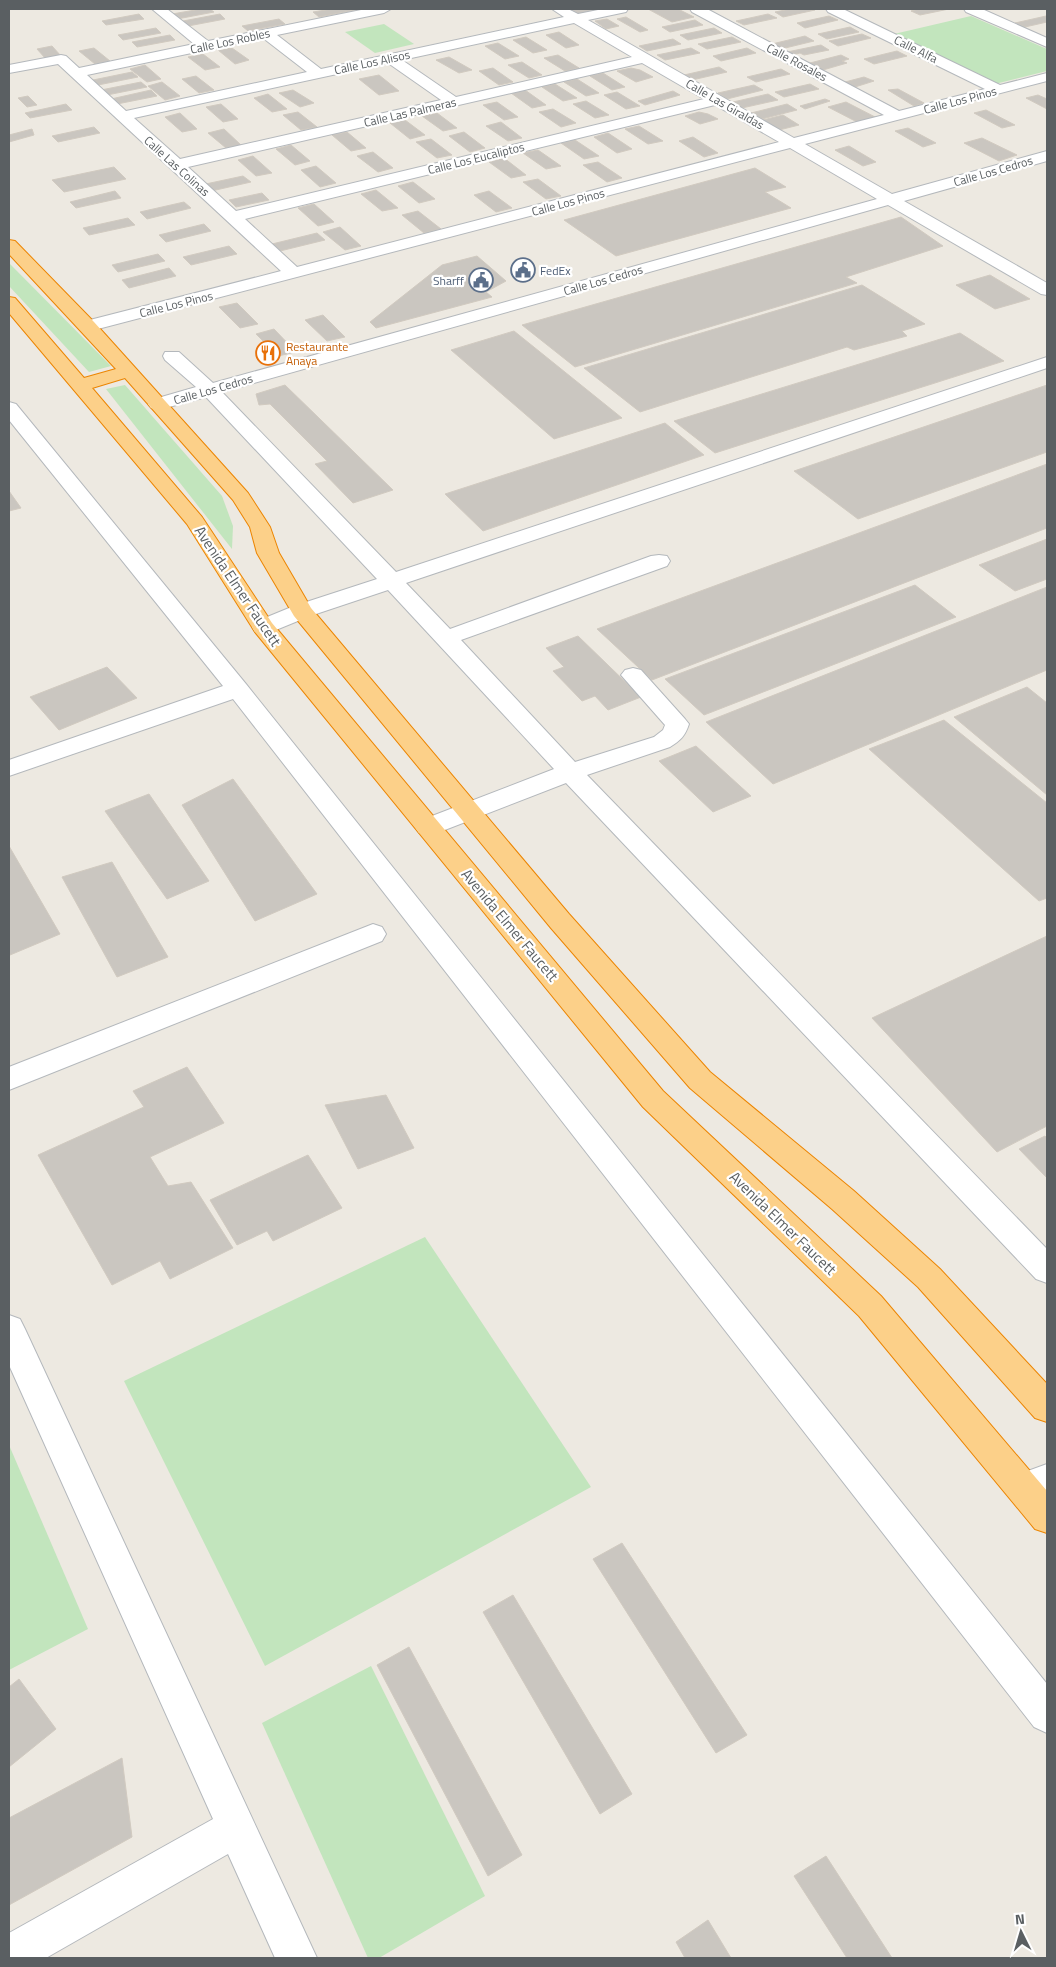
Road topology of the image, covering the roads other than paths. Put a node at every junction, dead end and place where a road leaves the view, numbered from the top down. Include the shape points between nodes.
1 (159, 9) edge
2 (384, 9) edge
3 (559, 9) edge
4 (621, 9) edge
5 (697, 9) edge
6 (833, 9) edge
7 (972, 9) edge
8 (294, 14) dead end
9 (576, 18) junction
10 (308, 25) junction
11 (265, 33) junction
12 (1047, 43) edge
13 (205, 46) junction
14 (390, 58) junction
15 (644, 58) junction
16 (9, 69) edge
17 (76, 73) junction
18 (318, 74) junction
19 (1047, 77) edge
20 (999, 90) junction
21 (718, 100) junction
22 (454, 102) junction
23 (122, 116) junction
24 (897, 116) junction
25 (794, 143) junction
26 (1047, 156) edge
27 (176, 165) junction
28 (892, 199) junction
29 (233, 217) junction
30 (9, 245) edge
31 (294, 273) junction
32 (1047, 290) edge
33 (10, 303) edge
34 (88, 326) junction
35 (172, 356) dead end
36 (1047, 362) edge
37 (129, 372) junction
38 (81, 385) junction
39 (210, 390) junction
40 (158, 404) junction
41 (9, 408) edge
42 (659, 561) dead end
43 (393, 582) junction
44 (302, 611) junction
45 (263, 627) junction
46 (446, 638) junction
47 (633, 675) dead end
48 (238, 689) junction
49 (9, 768) edge
50 (570, 772) junction
51 (468, 810) junction
52 (428, 827) junction
53 (373, 934) dead end
54 (9, 1078) edge
55 (1047, 1270) edge
56 (9, 1328) edge
57 (1047, 1407) edge
58 (1035, 1484) edge
59 (1047, 1517) edge
60 (1047, 1714) edge
61 (236, 1828) junction
62 (9, 1956) edge
63 (296, 1958) edge

1 - 13 street
2 - 10 street, Calle Los Robles
3 - 9 street, Calle Las Giraldas
4 - 9 street, Calle Los Alisos
5 - 24 street, Calle Rosales
6 - 20 street, Calle Alfa
7 - 12 street
8 - 10 street
9 - 14 street, Calle Los Alisos
9 - 15 street, Calle Las Giraldas
10 - 11 street, Calle Los Robles
11 - 13 street, Calle Los Robles
11 - 18 street
13 - 17 street, Calle Los Robles
14 - 18 street, Calle Los Alisos
14 - 22 street
15 - 21 street, Calle Las Giraldas
15 - 22 street, Calle Las Palmeras
16 - 17 street, Calle Las Colinas via 61,59
17 - 23 street, Calle Las Colinas
18 - 23 street, Calle Los Alisos
19 - 20 street, Calle Los Pinos
20 - 24 street, Calle Los Pinos
21 - 25 street, Calle Las Giraldas
21 - 29 street, Calle Los Eucaliptos
22 - 27 street, Calle Las Palmeras
23 - 27 street, Calle Las Colinas
24 - 25 street, Calle Los Pinos
25 - 28 street, Calle Las Giraldas
25 - 31 street, Calle Los Pinos
26 - 28 street, Calle Los Cedros
27 - 29 street, Calle Las Colinas
28 - 32 street, Calle Las Giraldas
28 - 39 street, Calle Los Cedros
29 - 31 street, Calle Las Colinas
30 - 34 highway
31 - 34 street, Calle Los Pinos
33 - 38 highway, Avenida Elmer Faucett
34 - 37 highway
35 - 39 street
36 - 43 street
37 - 38 highway
37 - 40 highway
38 - 45 highway, Avenida Elmer Faucett via 195,521
39 - 40 street, Calle Los Cedros
39 - 43 street
40 - 44 highway via 241,497 260,527 268,553
41 - 48 street
42 - 46 street
43 - 44 street
43 - 46 street
44 - 45 street
44 - 51 highway
45 - 52 highway, Avenida Elmer Faucett
46 - 50 street
47 - 50 street via 677,724 674,734 662,742
48 - 49 street
48 - 60 street
50 - 51 street
50 - 55 street via 821,1016
51 - 52 street
51 - 57 highway via 560,921 700,1080 843,1200 929,1278
52 - 58 highway, Avenida Elmer Faucett via 653,1098 870,1306
53 - 54 street
56 - 61 street
58 - 59 highway, Avenida Elmer Faucett
61 - 62 street
61 - 63 street

